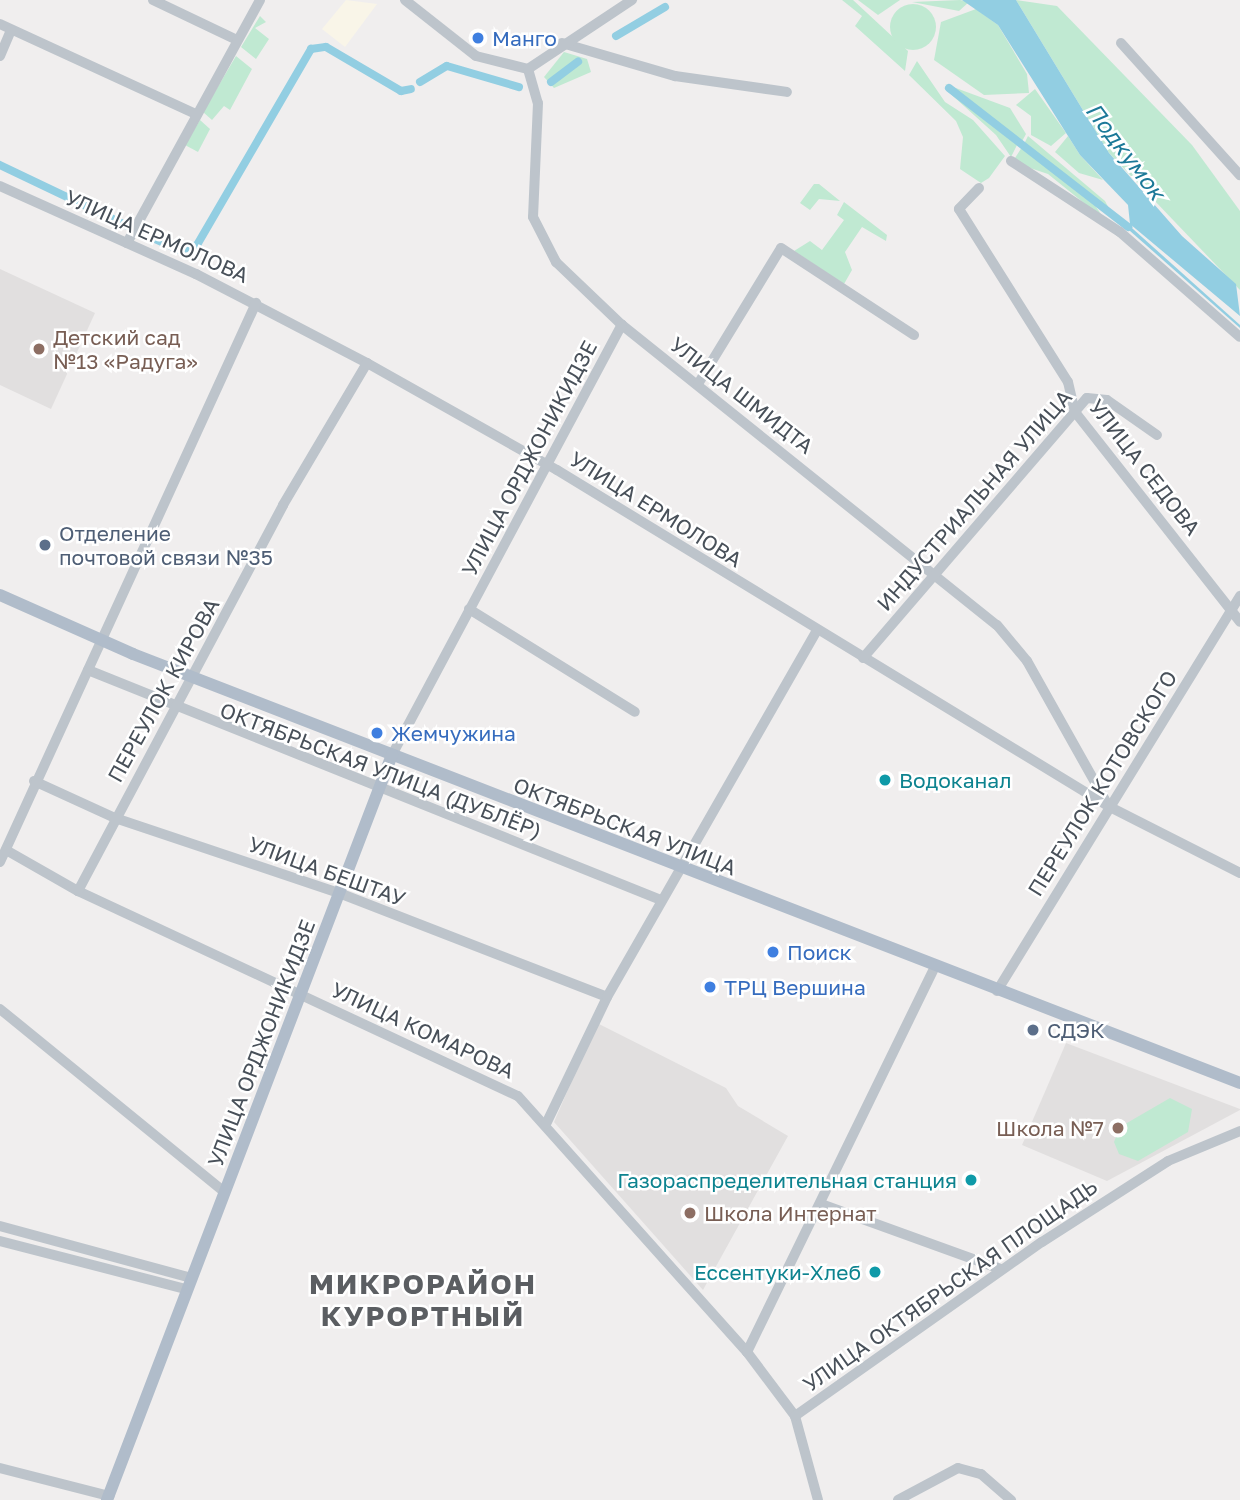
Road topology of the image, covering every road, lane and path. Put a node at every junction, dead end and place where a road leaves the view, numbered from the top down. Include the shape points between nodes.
1 (153, 0) edge
2 (260, 0) edge
3 (405, 0) edge
4 (632, 0) edge
5 (0, 24) edge
6 (11, 30) junction
7 (237, 40) junction
8 (562, 43) junction
9 (1121, 43) dead end
10 (0, 56) edge
11 (528, 69) junction
12 (787, 92) dead end
13 (196, 114) junction
14 (1011, 161) dead end
15 (1240, 175) edge
16 (0, 186) edge
17 (979, 188) dead end
18 (129, 239) junction
19 (256, 303) junction
20 (622, 325) junction
21 (914, 335) dead end
22 (1240, 337) edge
23 (367, 363) junction
24 (698, 384) junction
25 (1075, 412) junction
26 (1157, 435) dead end
27 (549, 466) junction
28 (934, 573) junction
29 (0, 595) edge
30 (1240, 596) edge
31 (469, 609) junction
32 (1233, 610) junction
33 (1240, 622) edge
34 (817, 631) junction
35 (102, 642) junction
36 (863, 658) junction
37 (88, 670) junction
38 (192, 677) junction
39 (174, 709) junction
40 (635, 712) dead end
41 (392, 755) junction
42 (34, 781) junction
43 (379, 790) junction
44 (1108, 806) junction
45 (115, 818) junction
46 (6, 850) junction
47 (0, 862) edge
48 (680, 869) junction
49 (1240, 873) edge
50 (78, 891) junction
51 (339, 893) junction
52 (661, 900) junction
53 (934, 969) junction
54 (997, 991) junction
55 (302, 995) junction
56 (607, 997) junction
57 (0, 1009) edge
58 (1240, 1083) edge
59 (545, 1124) junction
60 (1240, 1131) edge
61 (224, 1192) junction
62 (821, 1204) junction
63 (0, 1226) edge
64 (0, 1241) edge
65 (92, 1250) junction
66 (88, 1264) junction
67 (1001, 1269) junction
68 (189, 1283) junction
69 (747, 1352) junction
70 (795, 1416) junction
71 (0, 1468) edge
72 (108, 1498) edge
73 (818, 1500) edge
74 (898, 1500) edge
75 (1011, 1500) edge

1 - 7 street
2 - 7 street
3 - 11 street via 476,56
4 - 8 street
5 - 6 street
6 - 10 street
6 - 13 street
7 - 13 street
8 - 11 street
8 - 12 street via 675,76
9 - 15 street
11 - 20 street, УЛИЦА ШМИДТА via 538,103 532,192 537,232 556,262
13 - 18 street
14 - 22 street via 1115,228
16 - 18 street, УЛИЦА ЕРМОЛОВА
17 - 25 street, УЛИЦА СЕДОВА via 959,209 1068,382
18 - 19 street, УЛИЦА ЕРМОЛОВА
19 - 23 street, УЛИЦА ЕРМОЛОВА
19 - 35 street
20 - 24 street, УЛИЦА ШМИДТА
20 - 27 street, УЛИЦА ОРДЖОНИКИДЗЕ
21 - 24 street via 781,248
23 - 27 street, УЛИЦА ЕРМОЛОВА
23 - 38 street, ПЕРЕУЛОК КИРОВА
24 - 28 street, УЛИЦА ШМИДТА
25 - 26 street, ИНДУСТРИАЛЬНАЯ УЛИЦА via 1097,396
25 - 28 street, ИНДУСТРИАЛЬНАЯ УЛИЦА
25 - 32 street, УЛИЦА СЕДОВА
27 - 31 street, УЛИЦА ОРДЖОНИКИДЗЕ
27 - 34 street, УЛИЦА ЕРМОЛОВА
28 - 36 street, ИНДУСТРИАЛЬНАЯ УЛИЦА
28 - 44 street, УЛИЦА ШМИДТА via 997,625 1027,661
29 - 35 main road, ОКТЯБРЬСКАЯ УЛИЦА
30 - 32 street, ПЕРЕУЛОК КОТОВСКОГО
31 - 40 street, УЛИЦА ОРДЖОНИКИДЗЕ
31 - 41 street, УЛИЦА ОРДЖОНИКИДЗЕ
32 - 33 street, УЛИЦА СЕДОВА
32 - 44 street, ПЕРЕУЛОК КОТОВСКОГО
34 - 36 street, УЛИЦА ЕРМОЛОВА
34 - 48 street
35 - 37 street
35 - 38 main road, ОКТЯБРЬСКАЯ УЛИЦА
36 - 44 street, УЛИЦА ЕРМОЛОВА
37 - 39 street, ОКТЯБРЬСКАЯ УЛИЦА (ДУБЛЁР)
37 - 42 street
38 - 39 street, ПЕРЕУЛОК КИРОВА
38 - 41 main road, ОКТЯБРЬСКАЯ УЛИЦА
39 - 43 street, ОКТЯБРЬСКАЯ УЛИЦА (ДУБЛЁР)
39 - 45 street, ПЕРЕУЛОК КИРОВА
41 - 43 main road, УЛИЦА ОРДЖОНИКИДЗЕ
41 - 48 main road, ОКТЯБРЬСКАЯ УЛИЦА
42 - 45 street, УЛИЦА БЕШТАУ
42 - 46 street
43 - 51 main road, УЛИЦА ОРДЖОНИКИДЗЕ
43 - 52 street, ОКТЯБРЬСКАЯ УЛИЦА (ДУБЛЁР)
44 - 49 street, УЛИЦА ЕРМОЛОВА
44 - 54 street, ПЕРЕУЛОК КОТОВСКОГО
45 - 50 street, ПЕРЕУЛОК КИРОВА
45 - 51 street, УЛИЦА БЕШТАУ
46 - 47 street
46 - 50 street, УЛИЦА КОМАРОВА
48 - 52 street
48 - 53 main road, ОКТЯБРЬСКАЯ УЛИЦА
50 - 55 street, УЛИЦА КОМАРОВА
51 - 55 main road, УЛИЦА ОРДЖОНИКИДЗЕ
51 - 56 street, УЛИЦА БЕШТАУ
52 - 56 street
53 - 54 main road, ОКТЯБРЬСКАЯ УЛИЦА
53 - 62 street
54 - 58 main road, ОКТЯБРЬСКАЯ УЛИЦА
55 - 59 street, УЛИЦА КОМАРОВА via 517,1096
55 - 61 main road, УЛИЦА ОРДЖОНИКИДЗЕ
56 - 59 street
57 - 61 street
59 - 69 street, УЛИЦА КОМАРОВА
60 - 67 street, УЛИЦА ОКТЯБРЬСКАЯ ПЛОЩАДЬ via 1168,1161
61 - 68 main road, УЛИЦА ОРДЖОНИКИДЗЕ
62 - 67 street
62 - 69 street
63 - 65 street
64 - 66 street
65 - 66 street
65 - 68 street
66 - 68 street
67 - 70 street, УЛИЦА ОКТЯБРЬСКАЯ ПЛОЩАДЬ
68 - 72 main road, УЛИЦА ОРДЖОНИКИДЗЕ
69 - 70 street, УЛИЦА КОМАРОВА
70 - 73 street
71 - 72 street
74 - 75 street via 958,1468 981,1474

